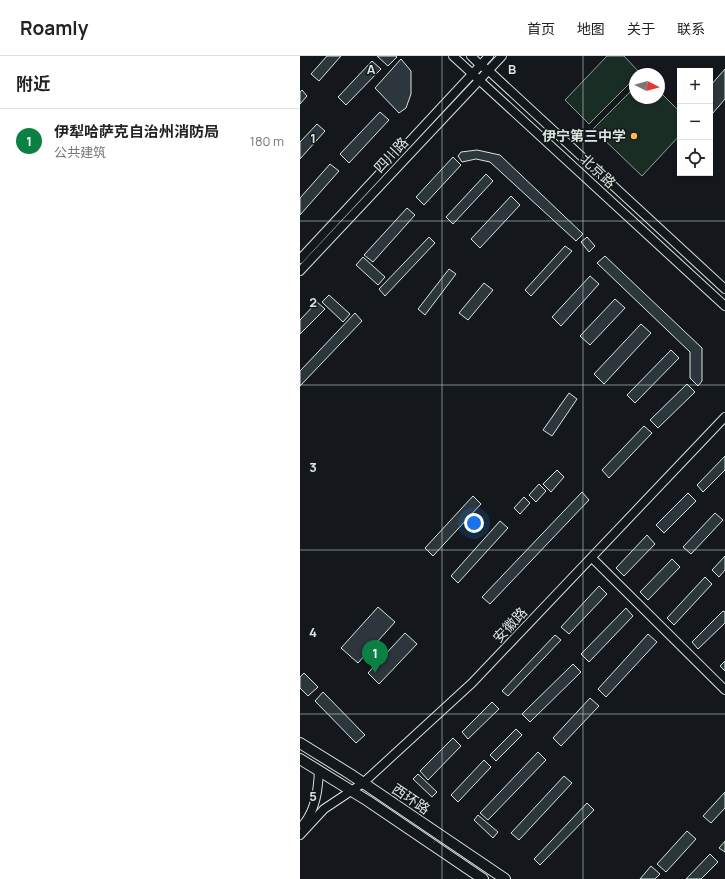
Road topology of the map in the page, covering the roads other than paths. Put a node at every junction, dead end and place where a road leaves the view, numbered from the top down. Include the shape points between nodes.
1 (454, 56) edge
2 (471, 56) edge
3 (489, 56) edge
4 (502, 56) edge
5 (480, 65) junction
6 (488, 70) junction
7 (472, 74) junction
8 (480, 80) junction
9 (300, 259) edge
10 (300, 271) edge
11 (725, 289) edge
12 (725, 306) edge
13 (725, 417) edge
14 (592, 558) junction
15 (725, 690) edge
16 (300, 743) edge
17 (300, 759) edge
18 (319, 771) junction
19 (363, 783) junction
20 (351, 790) junction
21 (300, 829) edge
22 (300, 835) edge
23 (483, 879) edge
24 (505, 879) edge

1 - 7 street, 北京路
2 - 5 street, 北京路
3 - 5 street, 四川路
4 - 6 street, 四川路
5 - 6 street, 北京路
5 - 7 street, 四川路
6 - 8 street, 四川路
6 - 11 street, 北京路
7 - 8 street, 北京路
7 - 9 street, 四川路
8 - 10 street, 四川路
8 - 12 street, 北京路
13 - 14 street, 安徽路
14 - 15 street
14 - 19 street, 安徽路 via 472,683
16 - 19 main road, 西环路
17 - 18 main road, 西环路
18 - 20 main road, 西环路
18 - 21 street via 318,793 309,817
19 - 20 street, 安徽路
19 - 24 main road, 西环路
20 - 22 street, 安徽路 via 324,809
20 - 23 main road, 西环路

